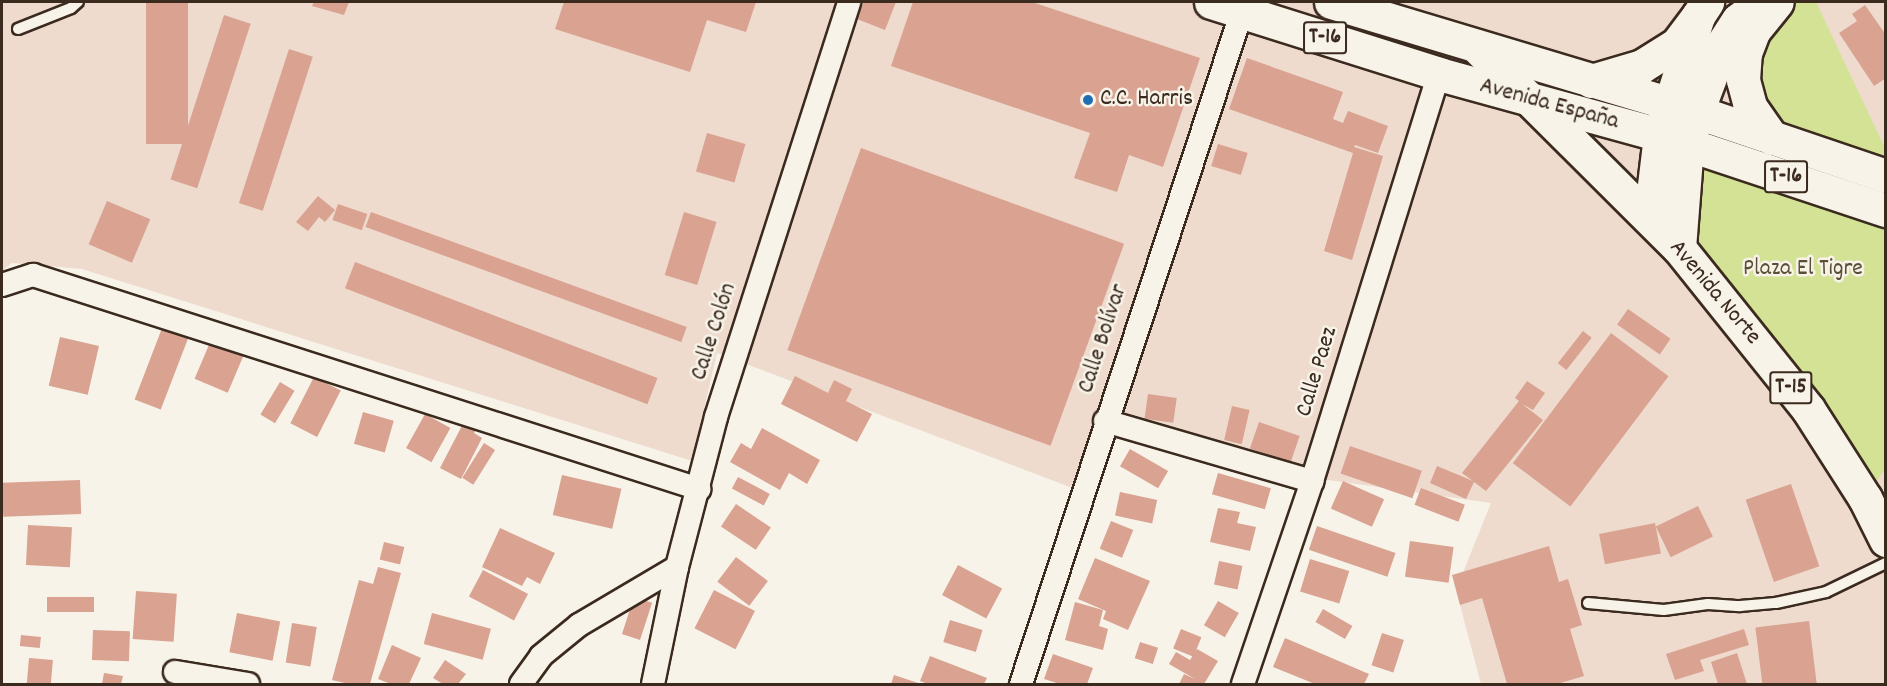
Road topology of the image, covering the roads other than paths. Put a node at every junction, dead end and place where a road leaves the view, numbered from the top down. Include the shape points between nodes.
1 (78, 2) edge
2 (849, 2) edge
3 (1211, 2) edge
4 (1331, 2) edge
5 (1762, 2) edge
6 (1777, 2) edge
7 (1702, 9) edge
8 (1242, 11) junction
9 (18, 30) dead end
10 (1476, 46) junction
11 (1439, 74) junction
12 (1592, 81) junction
13 (1529, 101) junction
14 (1683, 108) junction
15 (1772, 138) junction
16 (1674, 140) junction
17 (1886, 176) edge
18 (1886, 210) edge
19 (1650, 219) junction
20 (1679, 248) junction
21 (2, 285) edge
22 (1105, 421) junction
23 (1312, 482) junction
24 (699, 489) junction
25 (1886, 540) edge
26 (1886, 563) edge
27 (677, 567) junction
28 (1588, 603) dead end
29 (175, 672) dead end
30 (248, 684) edge
31 (521, 684) edge
32 (653, 684) edge
33 (1020, 684) edge
34 (1243, 684) edge

1 - 9 lane
2 - 24 street, Calle Colón via 716,417
3 - 8 main road, Avenida España / T-16
4 - 10 main road, Avenida España / T-16
5 - 14 main road via 1738,20
6 - 15 main road via 1754,30 1745,53 1743,80 1750,106
7 - 12 main road via 1677,44 1642,66
7 - 14 main road
8 - 11 main road, Avenida España / T-16
8 - 22 street, Calle Bolívar
10 - 12 main road, Avenida España / T-16
10 - 13 main road, T-16
11 - 13 main road, Avenida España / T-16
11 - 23 street, Calle Paez
12 - 14 main road, Avenida España / T-16
13 - 16 main road, Avenida España / T-16
13 - 19 main road, Avenida Norte / T-15
14 - 15 main road, Avenida España / T-16
14 - 16 main road
15 - 17 main road, Avenida España / T-16
16 - 18 main road, Avenida España / T-16
16 - 19 main road
16 - 20 main road
19 - 20 main road, Avenida Norte / T-15
20 - 25 main road, Avenida Norte / T-15 via 1808,409 1865,498
21 - 24 street via 33,275
22 - 23 street
22 - 33 street, Calle Bolívar
23 - 34 street, Calle Paez
24 - 27 street, Calle Colón
26 - 28 lane via 1826,592 1776,603 1708,604 1664,610
27 - 31 street via 579,625 541,656
27 - 32 street, Calle Colón
29 - 30 street

